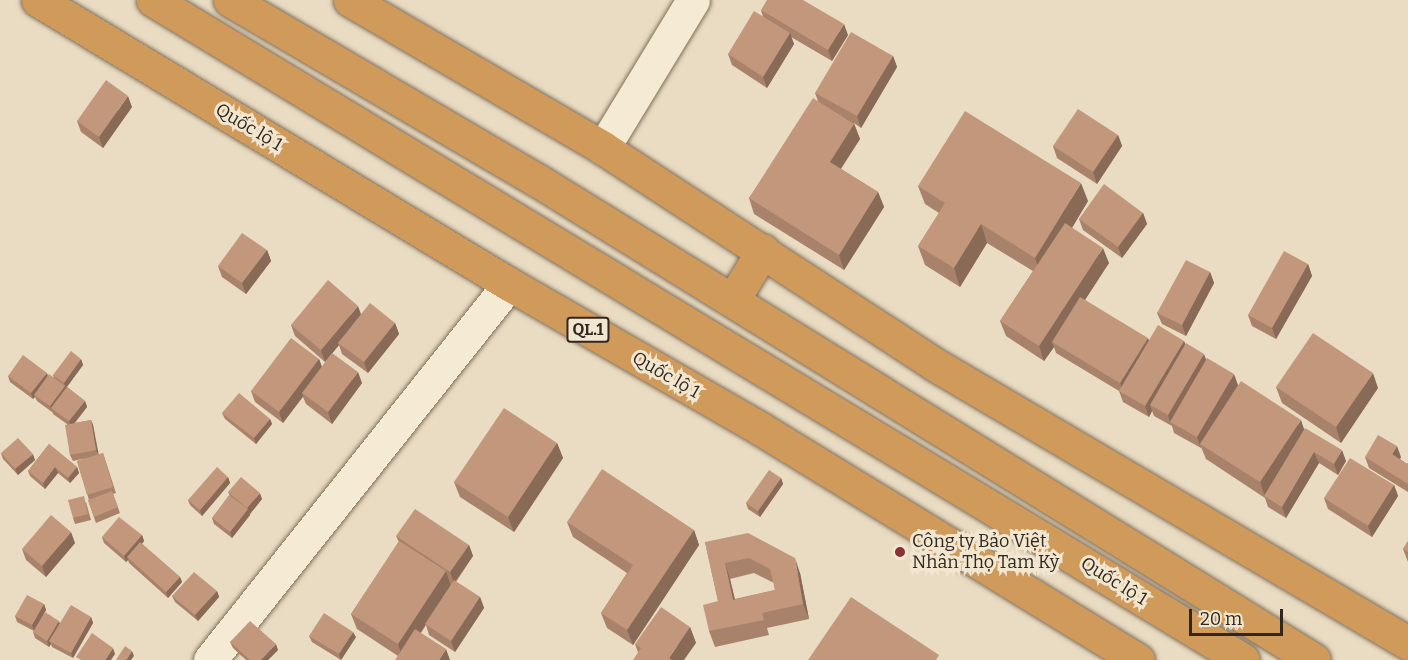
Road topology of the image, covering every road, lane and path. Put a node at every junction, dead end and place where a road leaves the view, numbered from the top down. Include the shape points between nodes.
1 (38, 0) edge
2 (153, 0) edge
3 (230, 0) edge
4 (350, 0) edge
5 (693, 0) edge
6 (603, 148) junction
7 (764, 250) junction
8 (509, 284) junction
9 (734, 300) junction
10 (934, 364) junction
11 (908, 408) junction
12 (1408, 643) edge
13 (210, 660) edge
14 (1138, 660) edge
15 (1243, 660) edge
16 (1314, 660) edge

1 - 8 highway, Quốc lộ 1 / QL.1
2 - 15 highway, Quốc lộ 1
3 - 9 highway
4 - 6 highway
5 - 6 street
6 - 7 highway
7 - 9 highway
7 - 10 highway
8 - 13 street
8 - 14 highway, Quốc lộ 1 / QL.1 via 761,429
9 - 11 highway
10 - 11 highway
10 - 12 highway
11 - 16 highway

